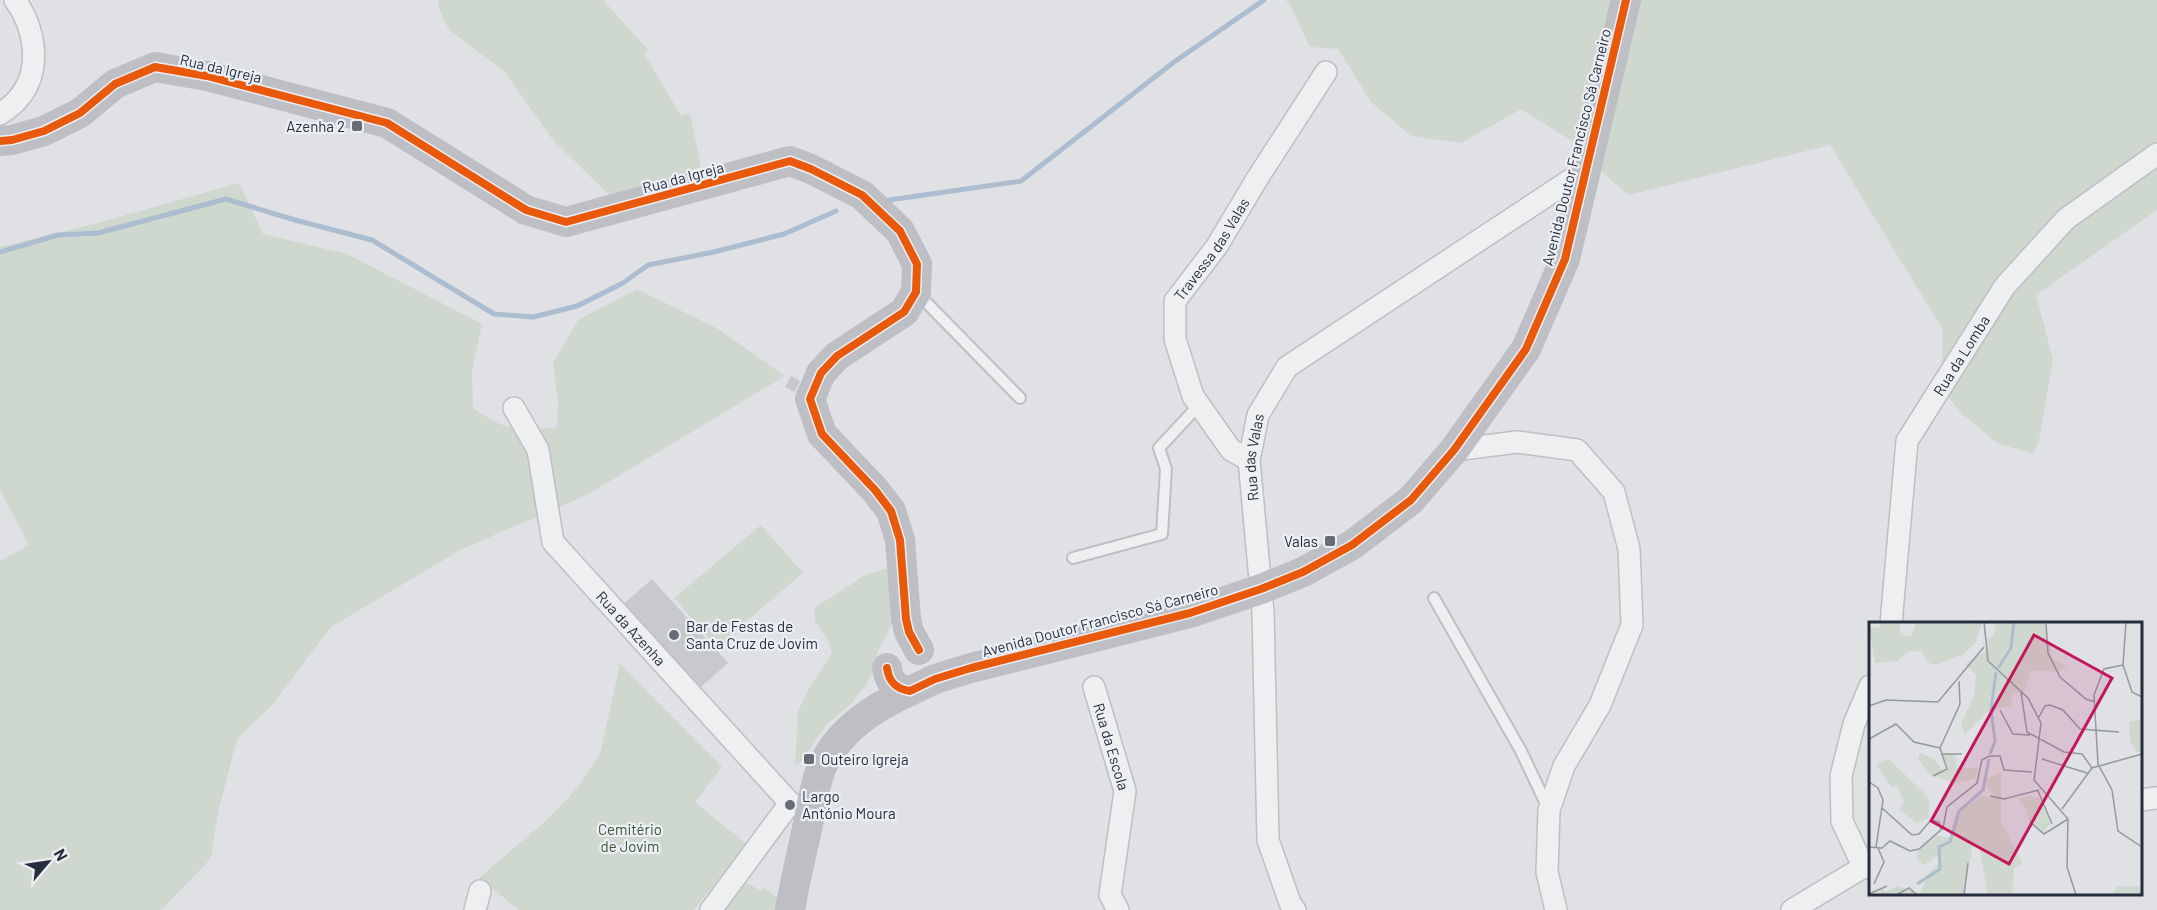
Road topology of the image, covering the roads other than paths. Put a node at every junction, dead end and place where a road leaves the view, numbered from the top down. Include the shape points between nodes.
1 (15, 0) edge
2 (1626, 0) edge
3 (1326, 72) dead end
4 (0, 114) edge
5 (0, 141) edge
6 (2157, 154) edge
7 (1587, 169) junction
8 (915, 292) junction
9 (1020, 398) dead end
10 (1199, 405) junction
11 (514, 408) dead end
12 (1454, 450) junction
13 (1249, 460) junction
14 (1073, 558) dead end
15 (1261, 589) junction
16 (1434, 598) dead end
17 (1891, 622) edge
18 (910, 668) junction
19 (1094, 687) dead end
20 (1869, 688) edge
21 (2157, 798) edge
22 (2142, 800) edge
23 (800, 807) junction
24 (1549, 810) junction
25 (1867, 866) edge
26 (711, 910) edge
27 (789, 910) edge
28 (1118, 910) edge
29 (1295, 910) edge
30 (1556, 910) edge
31 (1792, 910) edge

1 - 4 street via 31,30 34,60 26,88
2 - 7 street, Avenida Doutor Francisco Sá Carneiro
3 - 10 street, Travessa das Valas via 1216,246 1175,301 1174,339
5 - 8 street, Rua da Igreja via 44,131 80,113 115,84 155,67 207,76 387,123 526,210 566,222 790,161 862,195 900,231 917,264
6 - 17 street, Rua da Lomba via 2066,219 2005,286 1908,441
7 - 12 street, Avenida Doutor Francisco Sá Carneiro via 1565,260 1526,349
7 - 13 street, Rua das Valas via 1287,368 1258,415
8 - 9 lane
8 - 18 street via 904,312 837,356 821,374 810,399 822,434 891,511 900,540 902,631
10 - 13 street, Travessa das Valas via 1231,450
10 - 14 lane via 1159,448 1166,469 1162,534
11 - 23 street, Rua da Azenha via 538,450 554,542
12 - 15 street, Avenida Doutor Francisco Sá Carneiro via 1411,500 1352,545 1304,572
12 - 24 street via 1517,442 1577,450 1614,492 1629,549 1632,625 1600,705 1564,766
13 - 15 street, Rua das Valas
15 - 18 street, Avenida Doutor Francisco Sá Carneiro via 1190,613 971,668
15 - 29 street, Rua das Valas via 1269,840
16 - 24 lane via 1521,751
18 - 23 street via 885,702 849,730 828,757
19 - 28 street, Rua da Escola via 1125,791 1110,895
20 - 25 street via 1854,724 1841,776 1842,821
21 - 22 street
23 - 26 street
23 - 27 street
24 - 30 street via 1547,872
25 - 31 street

